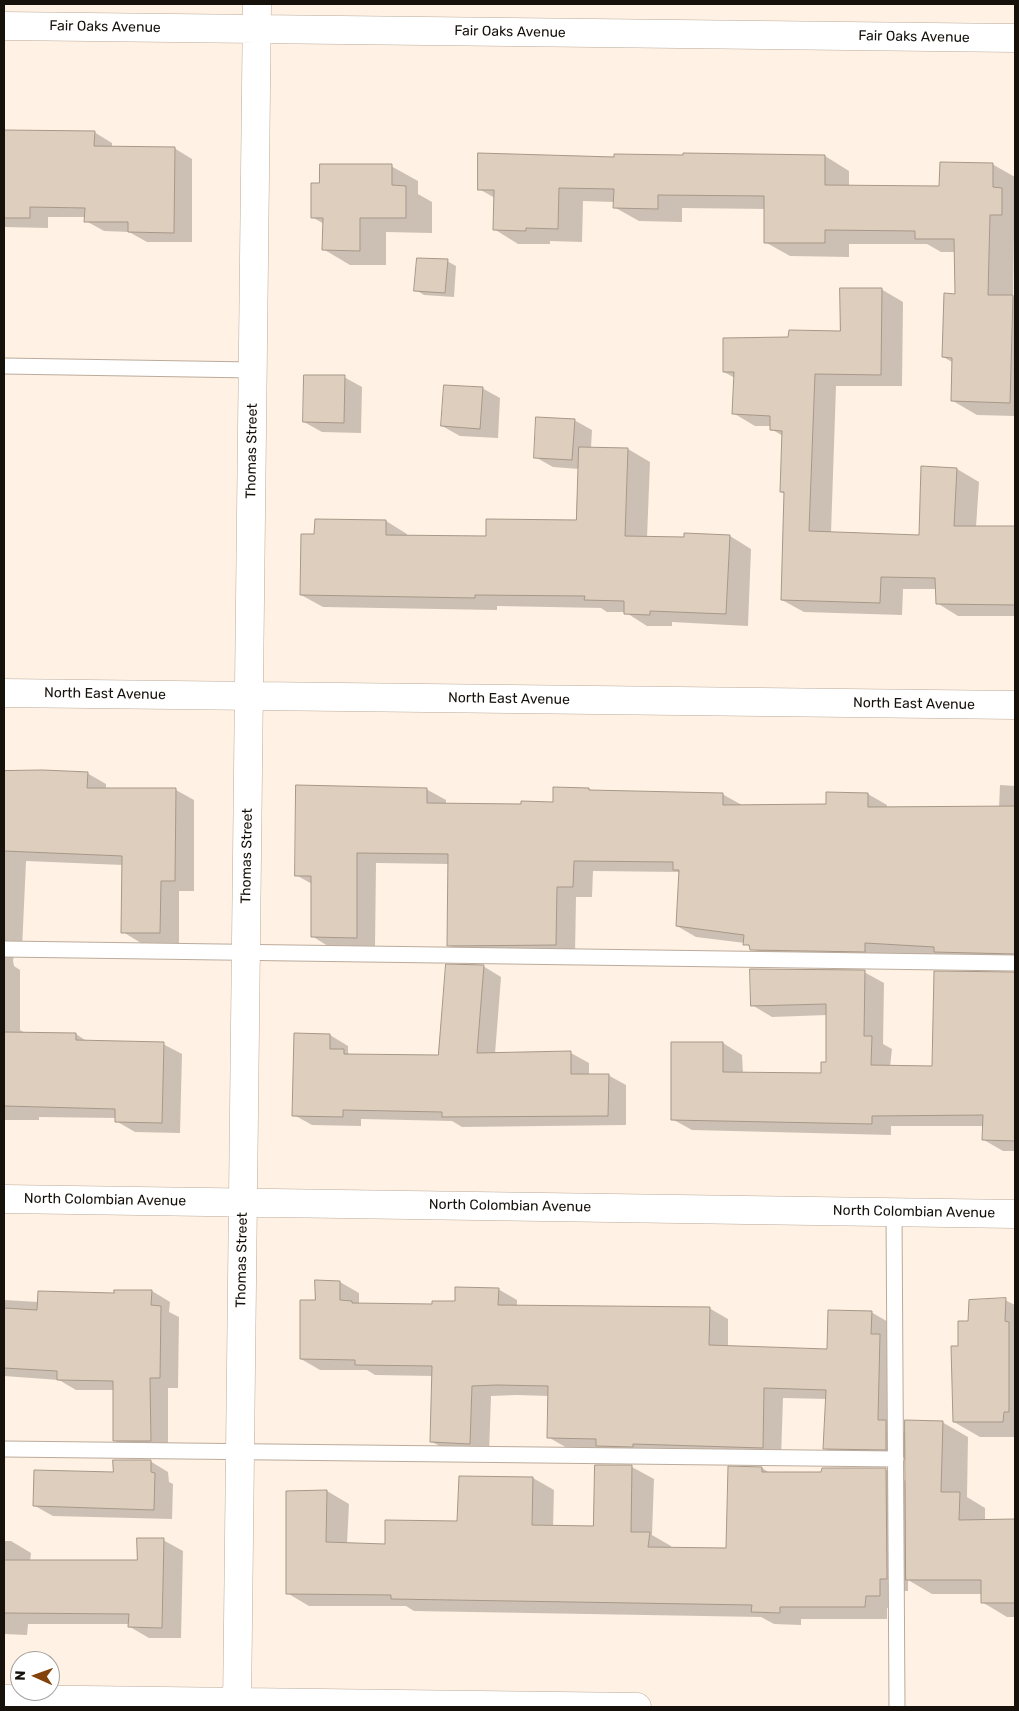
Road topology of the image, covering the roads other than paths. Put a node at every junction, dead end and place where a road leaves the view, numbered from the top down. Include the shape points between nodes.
1 (257, 16) edge
2 (4, 26) edge
3 (1015, 38) edge
4 (4, 366) edge
5 (253, 370) junction
6 (4, 692) edge
7 (249, 696) junction
8 (1015, 705) edge
9 (4, 949) edge
10 (246, 953) junction
11 (1015, 963) edge
12 (4, 1199) edge
13 (243, 1202) junction
14 (894, 1212) junction
15 (1015, 1214) edge
16 (4, 1449) edge
17 (239, 1451) junction
18 (896, 1459) junction
19 (4, 1698) edge
20 (237, 1705) edge
21 (637, 1707) edge
22 (897, 1707) edge

1 - 2 street, Fair Oaks Avenue
1 - 3 street, Fair Oaks Avenue
1 - 5 street, Thomas Street
4 - 5 lane
5 - 7 street, Thomas Street
6 - 7 street, North East Avenue
7 - 8 street, North East Avenue
7 - 10 street, Thomas Street
9 - 10 lane
10 - 11 lane
10 - 13 street, Thomas Street
12 - 13 street, North Colombian Avenue
13 - 14 street, North Colombian Avenue
13 - 17 street, Thomas Street
14 - 15 street, North Colombian Avenue
14 - 18 lane
16 - 17 lane
17 - 18 lane
17 - 20 street, Thomas Street
18 - 22 lane
19 - 20 street
20 - 21 street

